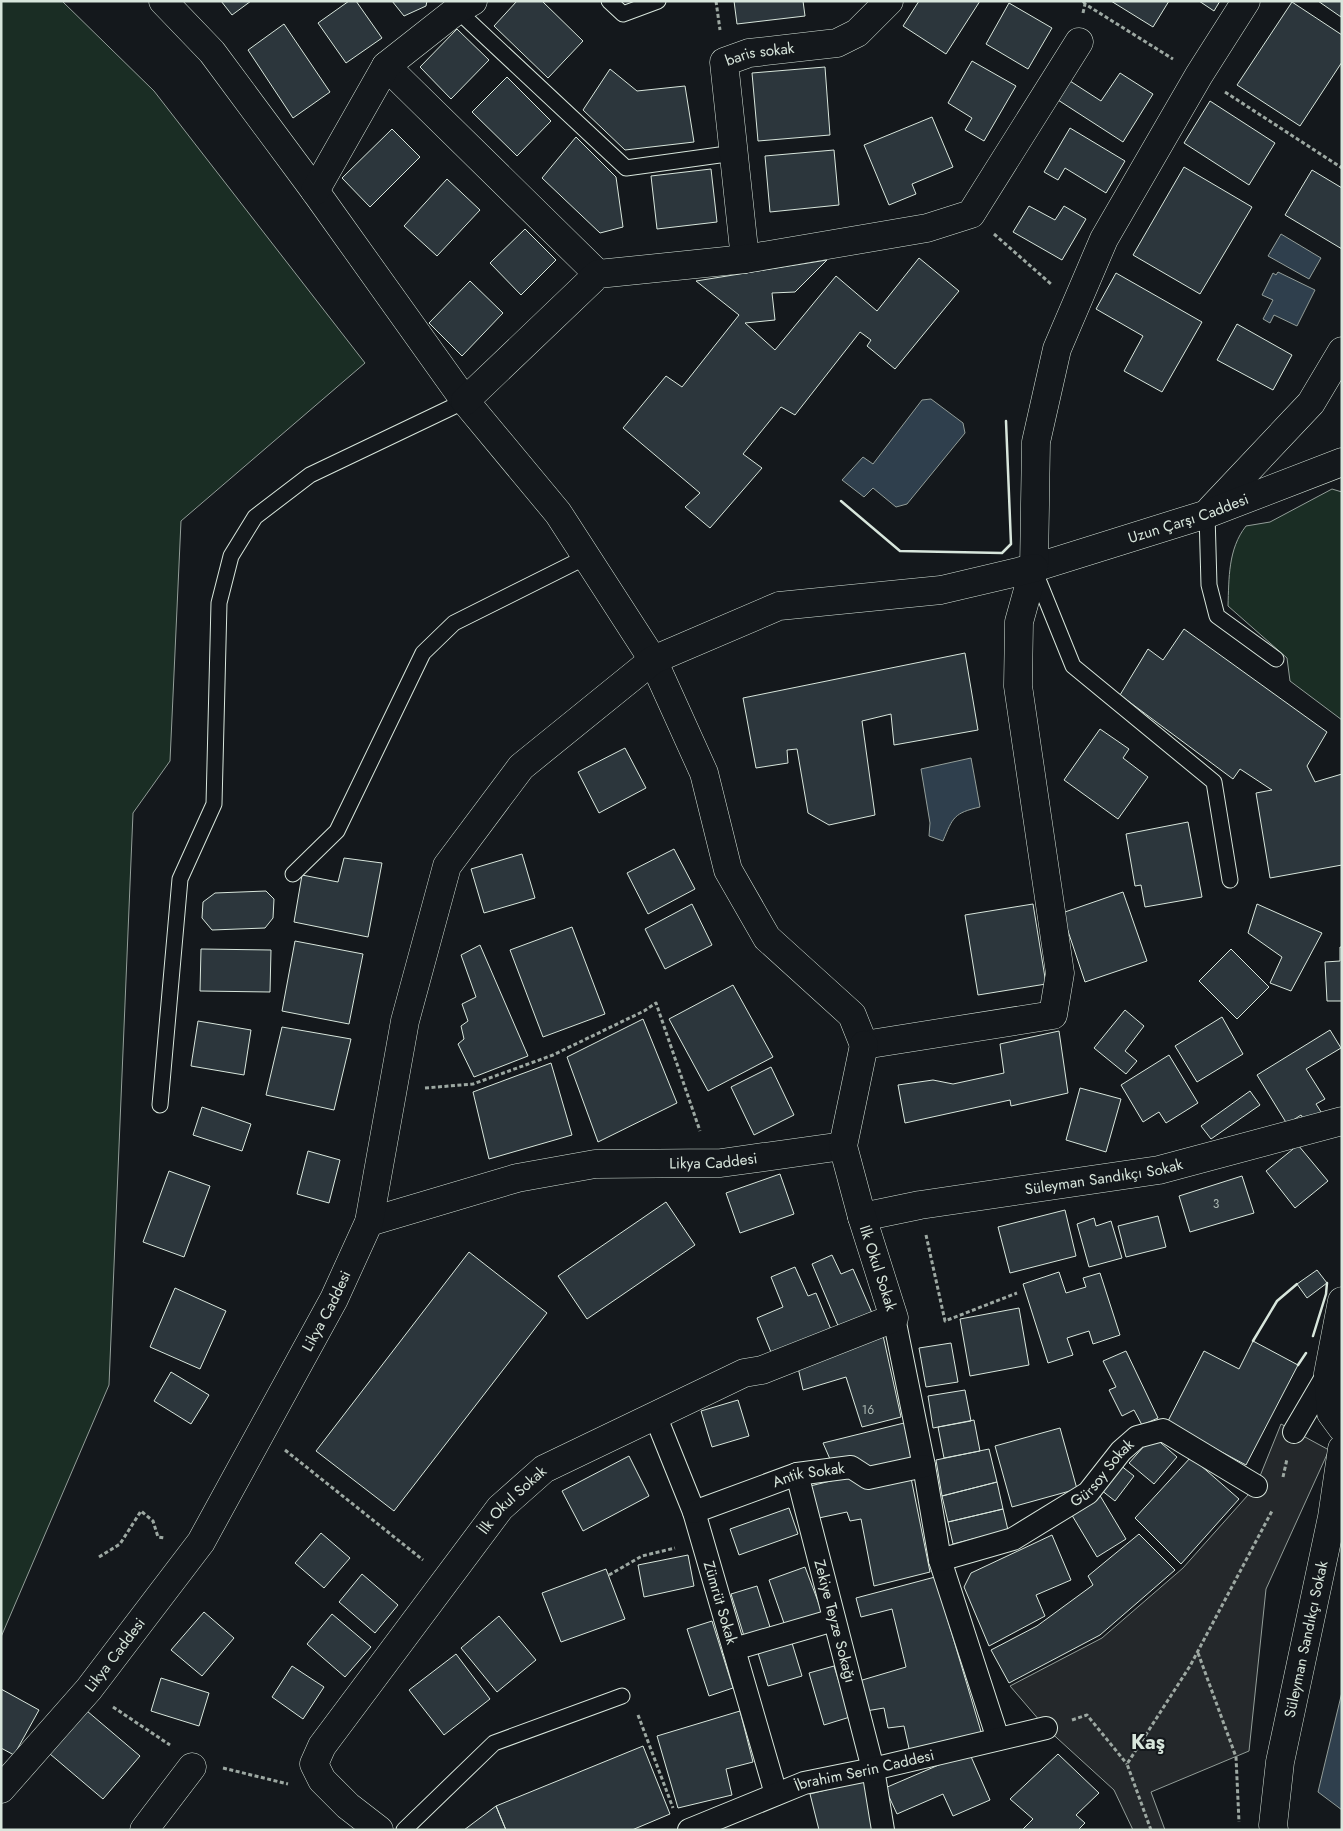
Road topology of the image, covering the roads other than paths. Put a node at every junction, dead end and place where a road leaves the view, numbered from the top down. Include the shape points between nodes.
1 (163, 1) edge
2 (609, 1) edge
3 (658, 1) edge
4 (889, 1) edge
5 (1246, 1) edge
6 (462, 4) edge
7 (1079, 42) dead end
8 (386, 66) junction
9 (734, 153) junction
10 (315, 191) junction
11 (745, 259) junction
12 (598, 274) junction
13 (1342, 351) edge
14 (465, 401) junction
15 (1342, 462) edge
16 (1207, 514) junction
17 (586, 557) junction
18 (1034, 568) junction
19 (1276, 659) dead end
20 (653, 660) junction
21 (293, 874) dead end
22 (1230, 880) dead end
23 (864, 1045) junction
24 (160, 1105) dead end
25 (1342, 1121) edge
26 (843, 1146) junction
27 (862, 1217) junction
28 (369, 1222) junction
29 (1342, 1301) edge
30 (894, 1318) junction
31 (1328, 1374) junction
32 (655, 1415) junction
33 (1342, 1428) edge
34 (1294, 1432) road end
35 (1342, 1449) edge
36 (924, 1466) junction
37 (797, 1474) junction
38 (1256, 1486) dead end
39 (694, 1512) junction
40 (940, 1560) junction
41 (834, 1620) junction
42 (734, 1648) junction
43 (622, 1696) road end
44 (1046, 1728) road end
45 (998, 1738) junction
46 (192, 1767) dead end
47 (873, 1769) junction
48 (1, 1789) edge
49 (776, 1794) junction
50 (144, 1830) edge
51 (379, 1830) edge
52 (404, 1830) edge
53 (689, 1830) edge
54 (883, 1830) edge
55 (1274, 1830) edge

1 - 10 street via 212,52
2 - 3 lane via 623,14
4 - 9 street, baris sokak via 857,33 837,43 749,53 724,62
5 - 18 street via 1104,239 1057,349 1036,442
6 - 8 street
6 - 9 lane via 626,168
7 - 11 street via 971,214 927,228
8 - 10 street
8 - 12 street
9 - 11 street, baris sokak
10 - 14 street
11 - 12 street
12 - 14 street
13 - 16 street via 1311,403
14 - 17 street via 558,514
14 - 24 lane via 310,474 255,517 232,556 219,603 214,804 180,879
15 - 16 street, Uzun Çarşı Caddesi
16 - 18 street, Uzun Çarşı Caddesi
16 - 19 lane via 1209,585 1217,616
17 - 20 street
17 - 21 lane via 454,623 424,653 337,831
18 - 20 street, Uzun Çarşı Caddesi via 941,590 780,606
18 - 22 lane via 1073,666 1214,782
18 - 23 street via 1019,622 1018,686 1060,974 1052,1015
20 - 23 street via 704,773 728,870 767,938 852,1015
20 - 28 street, Uzun Çarşı Caddesi via 521,766 446,866 405,1022
23 - 26 street
25 - 27 street, Süleyman Sandıkçı Sokak via 1159,1170 920,1205
26 - 27 street, Ilk Okul Sokak
26 - 28 street, Likya Caddesi via 721,1163 595,1164 517,1178
27 - 30 street, Ilk Okul Sokak
28 - 48 street, Likya Caddesi via 334,1299 200,1542 89,1689
29 - 31 street
30 - 32 street, İlk Okul Sokak via 762,1370 744,1373
30 - 36 street
31 - 33 street via 1331,1413
31 - 34 street
32 - 39 street, Zümrüt Sokak
32 - 51 street, İlk Okul Sokak via 544,1469 500,1508 322,1746 314,1764 322,1780
35 - 55 street, Süleyman Sandıkçı Sokak via 1332,1517 1280,1762
36 - 37 street, Antik Sokak via 868,1478 851,1467
36 - 40 street
37 - 39 street, Antik Sokak
37 - 41 street, Zekiye Teyze Sokağı
38 - 40 street, Gürsoy Sokak via 1163,1430 1137,1437 1121,1451 1088,1493 1014,1538
39 - 42 street, Zümrüt Sokak
40 - 45 street
41 - 42 street
41 - 47 street, Zekiye Teyze Sokağı
42 - 49 street, Zümrüt Sokak
43 - 52 lane via 494,1743
44 - 45 street, İbrahim Serin Caddesi
45 - 47 street, İbrahim Serin Caddesi
46 - 50 street
47 - 49 street, İbrahim Serin Caddesi via 804,1783
47 - 54 street, Zekiye Teyze Sokağı
49 - 53 street, İbrahim Serin Caddesi

